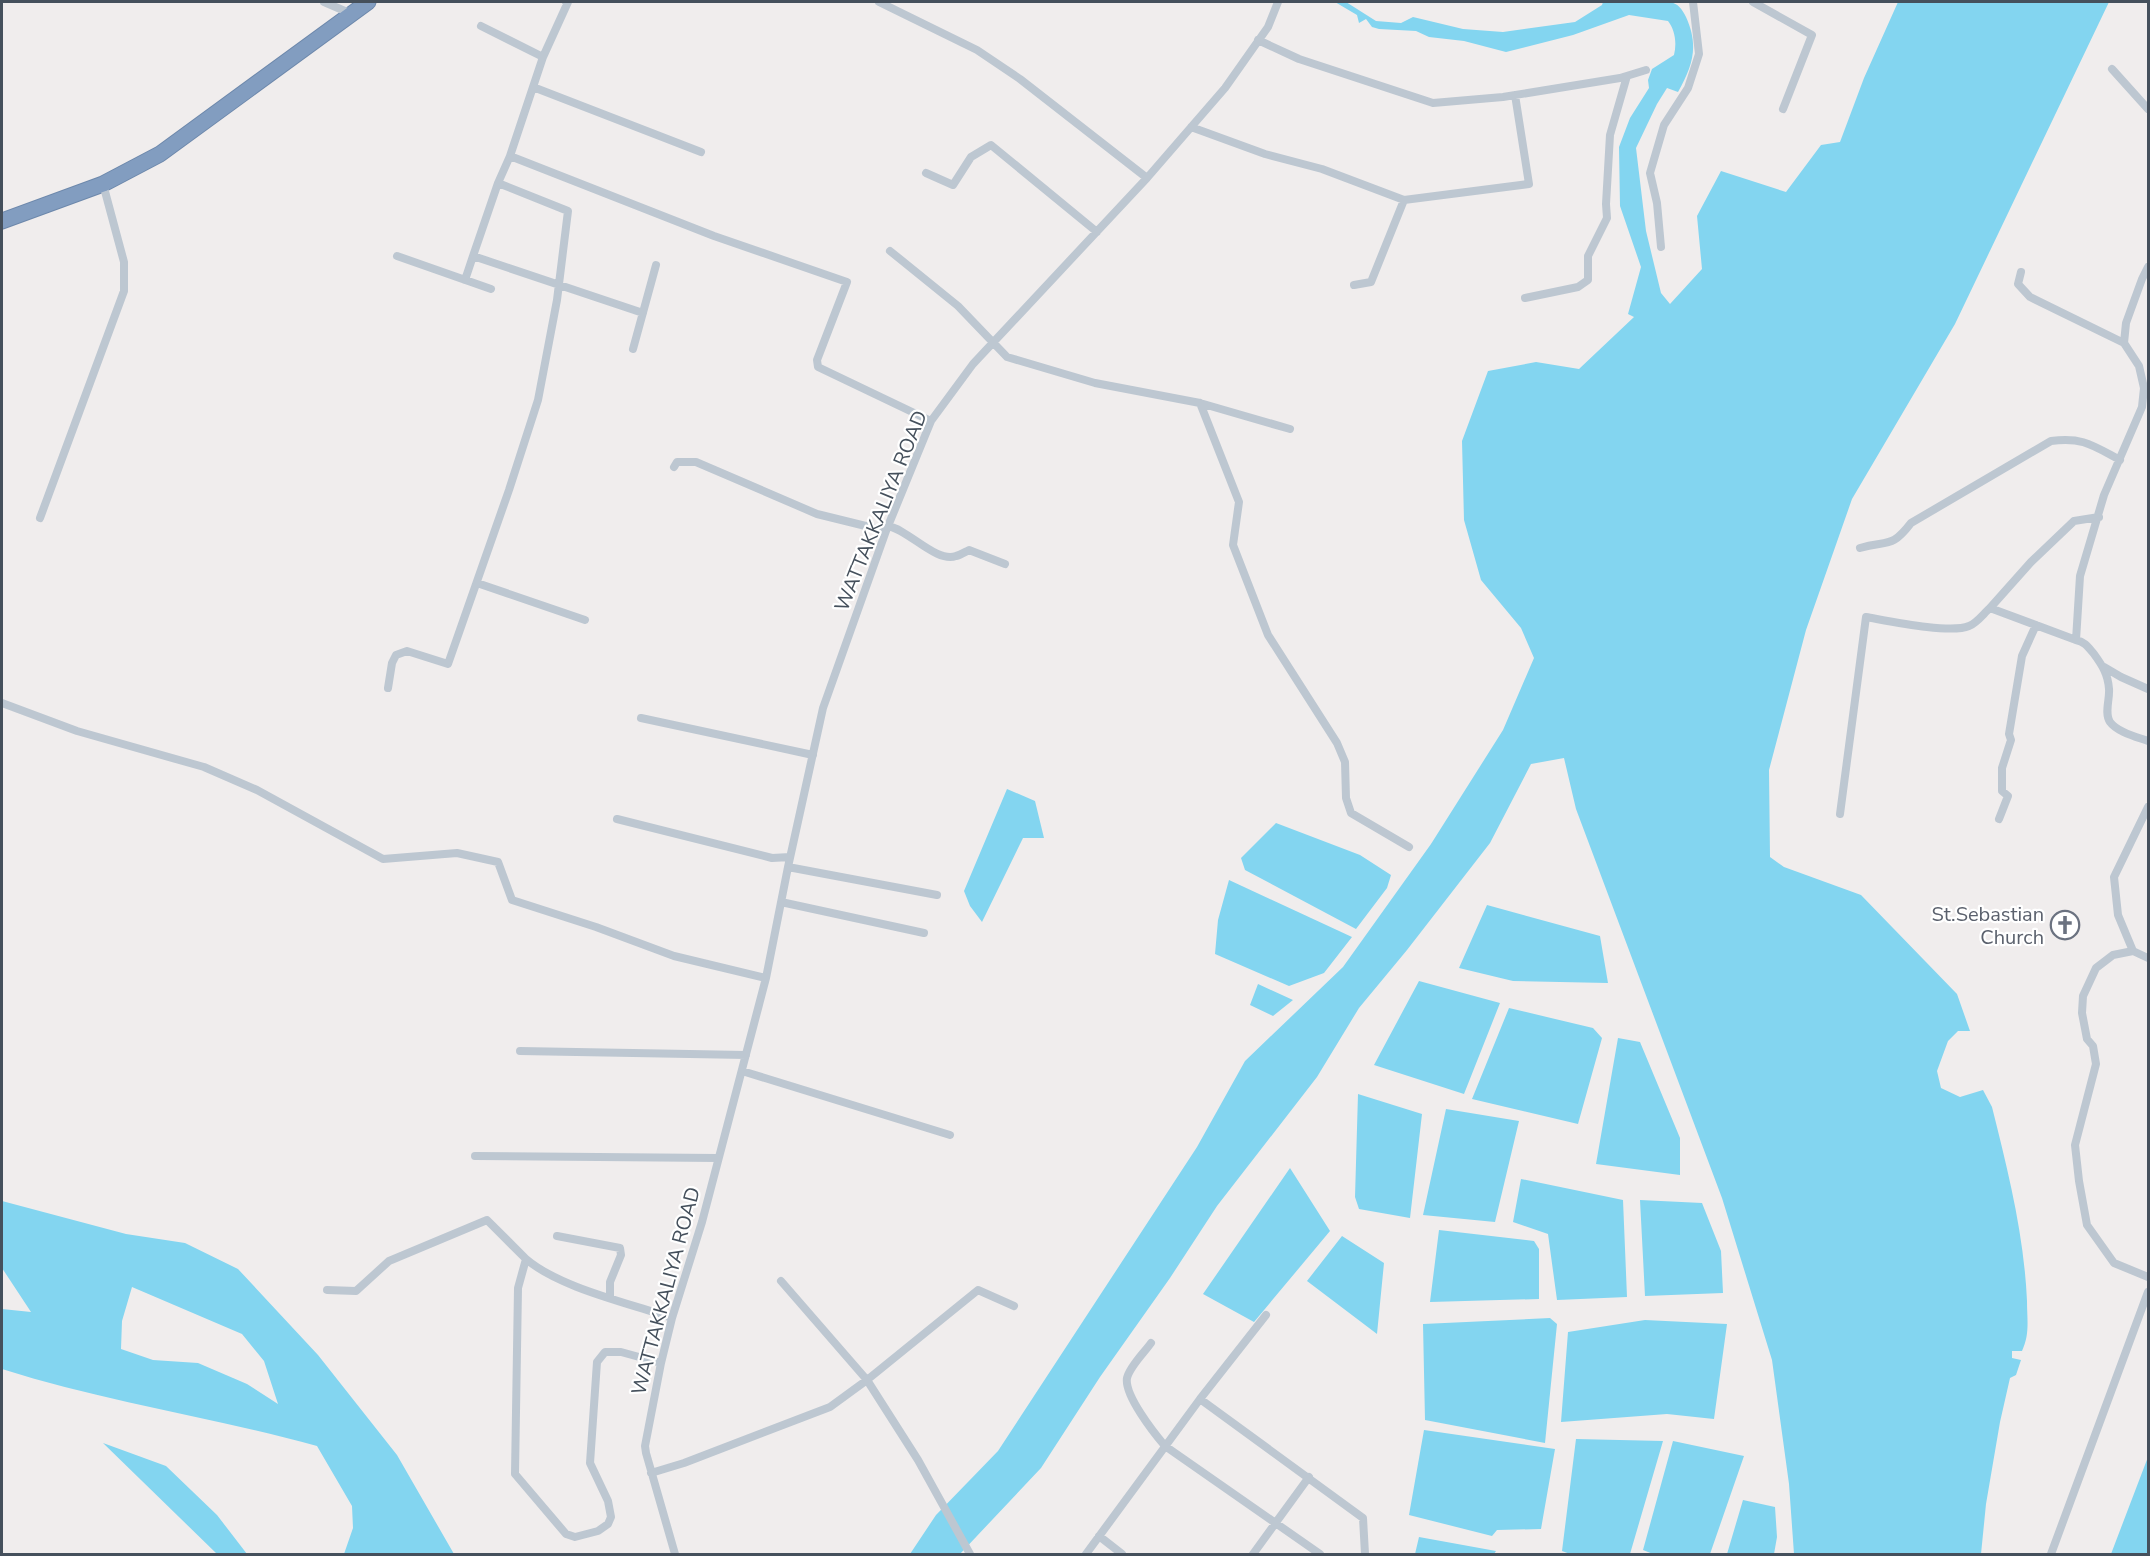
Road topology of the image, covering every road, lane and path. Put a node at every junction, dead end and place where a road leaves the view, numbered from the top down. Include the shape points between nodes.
1 (324, 2) edge
2 (368, 2) edge
3 (566, 2) edge
4 (879, 2) edge
5 (1694, 2) edge
6 (1754, 2) edge
7 (1276, 5) edge
8 (352, 14) junction
9 (481, 26) dead end
10 (1258, 40) junction
11 (543, 57) junction
12 (2112, 69) dead end
13 (1646, 70) dead end
14 (1624, 77) junction
15 (533, 87) junction
16 (1515, 95) junction
17 (1783, 109) dead end
18 (2148, 109) edge
19 (1191, 127) junction
20 (700, 152) dead end
21 (510, 156) junction
22 (926, 173) dead end
23 (1147, 178) junction
24 (498, 183) junction
25 (103, 184) junction
26 (1404, 200) junction
27 (2, 221) edge
28 (1097, 232) junction
29 (1662, 247) dead end
30 (890, 250) dead end
31 (397, 256) dead end
32 (473, 256) junction
33 (656, 265) dead end
34 (2148, 267) edge
35 (2021, 272) dead end
36 (465, 280) junction
37 (557, 285) junction
38 (1354, 285) dead end
39 (491, 289) dead end
40 (1525, 298) dead end
41 (643, 314) junction
42 (995, 342) junction
43 (2124, 344) junction
44 (633, 349) dead end
45 (1200, 403) junction
46 (931, 421) junction
47 (1290, 429) dead end
48 (2120, 460) junction
49 (674, 467) dead end
50 (2099, 517) junction
51 (40, 518) dead end
52 (887, 529) junction
53 (1860, 548) dead end
54 (1005, 564) dead end
55 (477, 583) junction
56 (1990, 608) junction
57 (585, 620) dead end
58 (2036, 625) junction
59 (2076, 640) junction
60 (2104, 667) junction
61 (388, 688) dead end
62 (2148, 689) edge
63 (2, 703) edge
64 (641, 718) dead end
65 (2148, 741) edge
66 (813, 755) junction
67 (2148, 807) edge
68 (1840, 814) dead end
69 (617, 819) dead end
70 (1999, 819) dead end
71 (1410, 847) dead end
72 (790, 857) junction
73 (788, 867) junction
74 (937, 896) dead end
75 (781, 902) junction
76 (924, 933) dead end
77 (2133, 951) junction
78 (2148, 958) edge
79 (766, 978) junction
80 (520, 1051) dead end
81 (746, 1055) junction
82 (742, 1071) junction
83 (950, 1135) dead end
84 (475, 1156) dead end
85 (718, 1158) junction
86 (556, 1236) dead end
87 (525, 1258) junction
88 (2148, 1276) edge
89 (781, 1281) dead end
90 (327, 1290) dead end
91 (2148, 1292) edge
92 (610, 1297) junction
93 (1014, 1306) dead end
94 (1266, 1314) dead end
95 (672, 1318) junction
96 (1151, 1343) dead end
97 (661, 1363) junction
98 (867, 1380) junction
99 (1200, 1399) junction
100 (1166, 1446) junction
101 (651, 1473) junction
102 (1309, 1477) junction
103 (1276, 1524) junction
104 (1099, 1536) junction
105 (675, 1554) edge
106 (970, 1554) edge
107 (1086, 1554) edge
108 (1122, 1554) edge
109 (1253, 1554) edge
110 (1320, 1554) edge
111 (1365, 1554) edge
112 (2051, 1554) edge

1 - 8 street
2 - 8 highway
3 - 11 street
4 - 23 street via 986,56
5 - 29 street via 1699,54 1688,88 1664,125 1650,173
6 - 17 street via 1812,35
7 - 10 street, WATTAKKALIYA ROAD
8 - 25 highway via 160,154
9 - 11 street
10 - 16 street via 1299,59 1432,103
10 - 19 street, WATTAKKALIYA ROAD via 1225,88
11 - 15 street
12 - 18 street
13 - 14 street
14 - 16 street
14 - 40 street via 1610,135 1607,218 1588,256 1588,280 1578,287
15 - 20 street
15 - 21 street
16 - 26 street via 1528,184
19 - 23 street, WATTAKKALIYA ROAD
19 - 26 street
21 - 24 street
21 - 46 street via 714,236 847,282 817,360 818,367
22 - 28 street via 953,184 971,157 991,145
23 - 28 street, WATTAKKALIYA ROAD
24 - 32 street
24 - 37 street via 568,211
25 - 27 highway
25 - 51 street via 124,262 124,291
26 - 38 street via 1371,282
28 - 42 street, WATTAKKALIYA ROAD
30 - 42 street
31 - 36 street
32 - 36 street
32 - 37 street
33 - 41 street
34 - 43 street via 2126,323
35 - 43 street via 2018,284 2030,297
36 - 39 street
37 - 41 street
37 - 55 street via 538,400
41 - 44 street
42 - 45 street via 1007,357 1095,383
42 - 46 street, WATTAKKALIYA ROAD via 973,364
43 - 48 street via 2139,366 2144,388 2142,406
45 - 47 street
45 - 71 street via 1239,502 1233,544 1268,635 1337,743 1345,762 1346,798 1351,813
46 - 52 street, WATTAKKALIYA ROAD
48 - 50 street
48 - 53 street via 2084,441 2051,441 1911,522 1900,537 1885,545
49 - 52 street via 677,462 696,462 817,514
50 - 56 street via 2074,521
50 - 59 street via 2080,576
52 - 54 street via 896,528 934,553 950,557 969,550
52 - 66 street, WATTAKKALIYA ROAD via 823,708
55 - 57 street
55 - 61 street via 448,664 407,651 392,663
56 - 58 street
56 - 68 street via 1970,626 1954,628 1866,617
58 - 59 street
58 - 70 street via 2022,656 2011,740 2002,768 2001,791 2008,796
59 - 60 street via 2084,642
60 - 62 street
60 - 65 street via 2109,720
63 - 79 street via 77,731 204,767 257,790 383,860 457,853 498,861 512,900 674,956
64 - 66 street
66 - 72 street, WATTAKKALIYA ROAD
67 - 77 street via 2114,877 2118,915
69 - 72 street via 772,858
72 - 73 street, WATTAKKALIYA ROAD
73 - 74 street
73 - 75 street, WATTAKKALIYA ROAD
75 - 76 street
75 - 79 street, WATTAKKALIYA ROAD
77 - 78 street
77 - 88 street via 2113,955 2096,968 2084,996 2082,1013 2096,1064 2075,1145 2088,1226 2112,1260
79 - 81 street, WATTAKKALIYA ROAD
80 - 81 street
81 - 82 street, WATTAKKALIYA ROAD
82 - 83 street
82 - 85 street, WATTAKKALIYA ROAD
84 - 85 street
85 - 95 street, WATTAKKALIYA ROAD
86 - 92 street via 620,1248
87 - 90 street via 487,1220 389,1261 356,1291
87 - 92 street via 562,1281
87 - 97 street via 518,1288 515,1474 566,1534 575,1537 598,1531 611,1517 608,1501 590,1463 597,1362 605,1352 621,1352
89 - 98 street
91 - 112 street
92 - 95 street
93 - 98 street via 978,1290
94 - 99 street
95 - 97 street, WATTAKKALIYA ROAD
96 - 100 street via 1128,1374 1127,1386 1150,1428
97 - 101 street, WATTAKKALIYA ROAD via 645,1446
98 - 101 street via 830,1407
98 - 106 street via 918,1460
99 - 100 street
99 - 102 street
100 - 103 street
100 - 104 street
101 - 105 street, WATTAKKALIYA ROAD
102 - 103 street
102 - 111 street via 1363,1518
103 - 109 street
103 - 110 street
104 - 107 street
104 - 108 street

